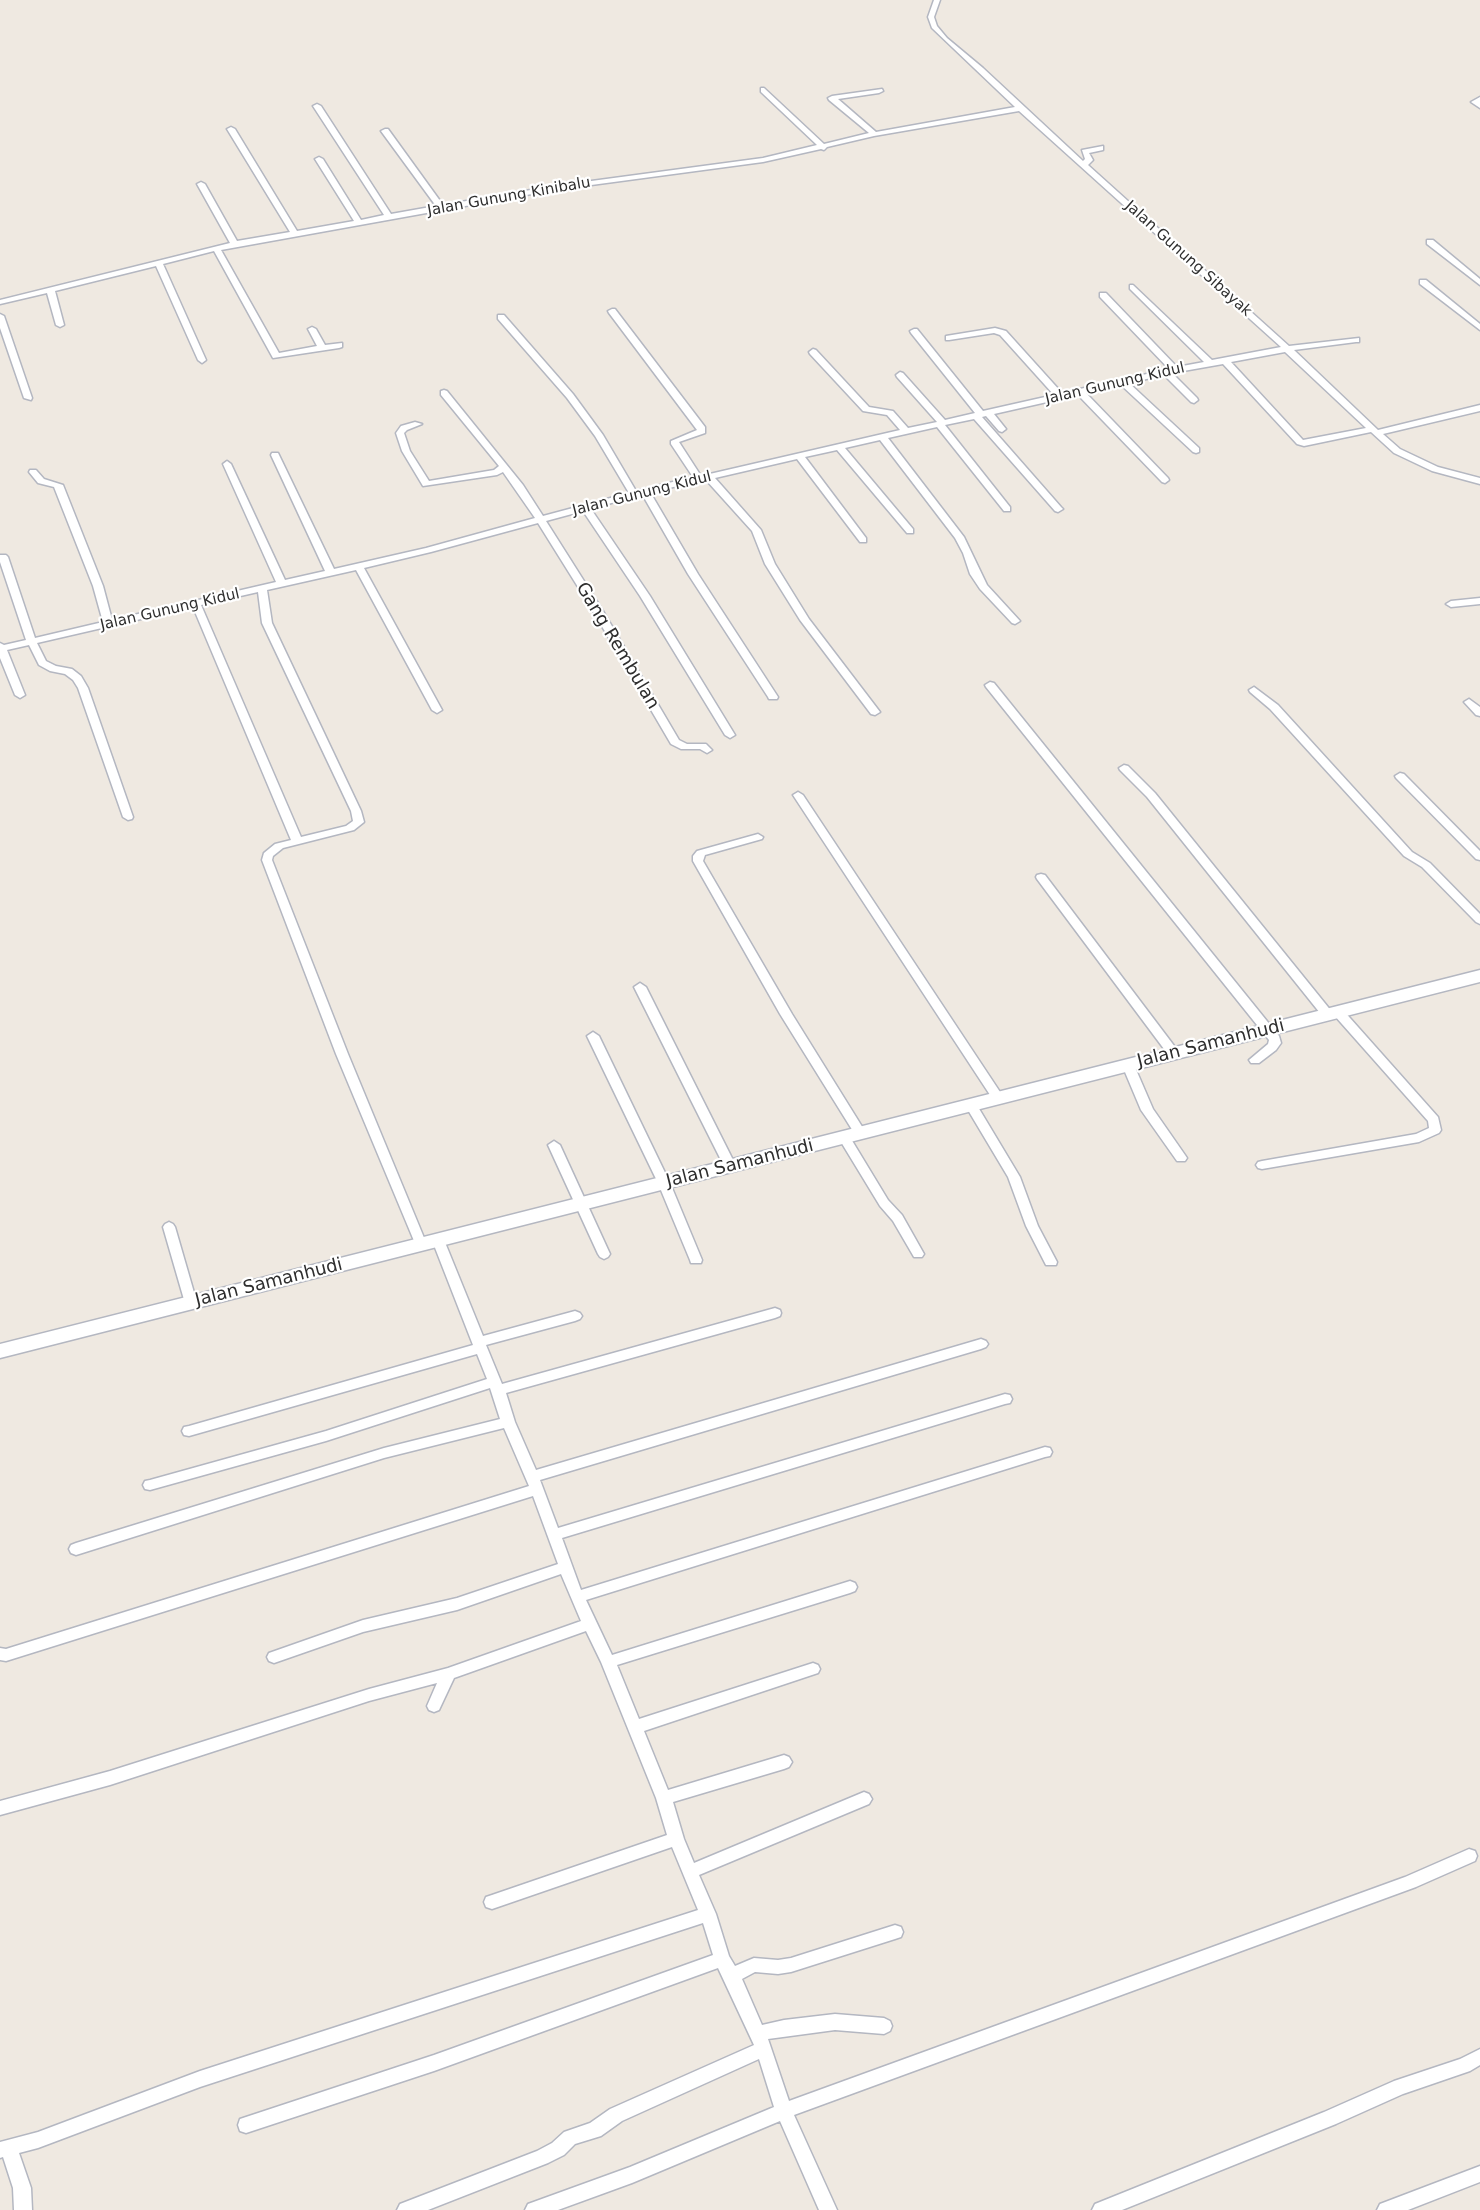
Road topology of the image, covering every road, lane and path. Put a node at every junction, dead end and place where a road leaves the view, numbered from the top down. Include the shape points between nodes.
1 (938, 0) edge
2 (764, 90) dead end
3 (879, 91) dead end
4 (1480, 99) edge
5 (317, 106) dead end
6 (1480, 106) edge
7 (1022, 108) junction
8 (231, 129) dead end
9 (385, 131) dead end
10 (874, 134) junction
11 (824, 147) junction
12 (1100, 148) dead end
13 (319, 159) dead end
14 (1084, 164) junction
15 (201, 184) dead end
16 (441, 208) junction
17 (390, 218) junction
18 (359, 223) junction
19 (295, 234) junction
20 (1430, 243) dead end
21 (235, 244) junction
22 (217, 249) junction
23 (159, 263) junction
24 (1423, 282) dead end
25 (1480, 283) edge
26 (1133, 287) dead end
27 (51, 291) junction
28 (1103, 295) dead end
29 (0, 302) edge
30 (612, 311) dead end
31 (0, 316) edge
32 (501, 317) dead end
33 (60, 325) dead end
34 (1480, 328) edge
35 (312, 329) dead end
36 (914, 331) dead end
37 (949, 338) dead end
38 (1356, 340) dead end
39 (339, 345) dead end
40 (322, 348) junction
41 (1286, 349) junction
42 (813, 352) dead end
43 (202, 360) dead end
44 (1224, 360) junction
45 (1210, 363) junction
46 (1171, 371) junction
47 (900, 375) dead end
48 (1123, 382) junction
49 (1080, 392) junction
50 (444, 393) dead end
51 (1060, 397) junction
52 (28, 398) dead end
53 (1194, 400) dead end
54 (1480, 408) edge
55 (982, 415) junction
56 (418, 424) dead end
57 (941, 424) junction
58 (1002, 429) dead end
59 (1375, 430) junction
60 (906, 432) junction
61 (882, 437) junction
62 (839, 447) junction
63 (1196, 450) dead end
64 (274, 456) dead end
65 (799, 456) junction
66 (227, 464) dead end
67 (504, 467) junction
68 (33, 472) dead end
69 (704, 478) junction
70 (1165, 480) dead end
71 (1480, 481) edge
72 (645, 491) junction
73 (634, 494) junction
74 (586, 508) junction
75 (1007, 509) dead end
76 (1058, 509) dead end
77 (540, 521) junction
78 (910, 531) dead end
79 (863, 540) dead end
80 (3, 557) dead end
81 (359, 567) junction
82 (331, 573) junction
83 (281, 584) junction
84 (262, 589) junction
85 (1480, 601) edge
86 (196, 604) junction
87 (1451, 604) dead end
88 (1015, 621) dead end
89 (108, 624) junction
90 (32, 642) junction
91 (0, 648) edge
92 (990, 684) dead end
93 (1254, 690) dead end
94 (21, 695) dead end
95 (773, 697) dead end
96 (1469, 702) dead end
97 (437, 710) dead end
98 (875, 712) dead end
99 (1480, 713) edge
100 (730, 735) dead end
101 (707, 750) dead end
102 (1124, 768) dead end
103 (1400, 776) dead end
104 (798, 795) dead end
105 (128, 817) dead end
106 (758, 837) dead end
107 (297, 841) junction
108 (1480, 856) edge
109 (1041, 877) dead end
110 (1480, 920) edge
111 (1480, 976) edge
112 (640, 987) dead end
113 (1333, 1013) junction
114 (1267, 1030) junction
115 (593, 1036) dead end
116 (1174, 1054) junction
117 (1255, 1060) dead end
118 (1128, 1065) junction
119 (998, 1098) junction
120 (971, 1105) junction
121 (852, 1135) junction
122 (554, 1145) dead end
123 (1181, 1158) dead end
124 (1262, 1165) dead end
125 (730, 1166) junction
126 (664, 1183) junction
127 (581, 1204) junction
128 (169, 1227) dead end
129 (430, 1242) junction
130 (604, 1254) dead end
131 (918, 1254) dead end
132 (696, 1260) dead end
133 (1051, 1262) dead end
134 (191, 1303) junction
135 (775, 1313) dead end
136 (575, 1316) dead end
137 (981, 1344) dead end
138 (480, 1345) junction
139 (0, 1351) edge
140 (495, 1386) junction
141 (1005, 1398) dead end
142 (507, 1422) junction
143 (189, 1431) dead end
144 (1045, 1452) dead end
145 (534, 1483) junction
146 (150, 1485) dead end
147 (554, 1535) junction
148 (76, 1549) dead end
149 (566, 1567) junction
150 (850, 1587) dead end
151 (577, 1598) junction
152 (589, 1624) junction
153 (0, 1654) edge
154 (274, 1658) dead end
155 (608, 1662) junction
156 (813, 1670) dead end
157 (448, 1674) junction
158 (434, 1706) dead end
159 (635, 1727) junction
160 (784, 1762) dead end
161 (664, 1798) junction
162 (864, 1799) dead end
163 (0, 1808) edge
164 (676, 1839) junction
165 (1469, 1856) dead end
166 (691, 1872) junction
167 (492, 1902) dead end
168 (708, 1914) junction
169 (895, 1932) dead end
170 (722, 1959) junction
171 (732, 1976) junction
172 (884, 2026) dead end
173 (761, 2042) junction
174 (1480, 2057) edge
175 (784, 2111) junction
176 (246, 2125) dead end
177 (4, 2148) edge
178 (1480, 2174) edge
179 (23, 2210) edge
180 (406, 2210) edge
181 (534, 2210) edge
182 (828, 2210) edge
183 (1101, 2210) edge
184 (1386, 2210) edge

1 - 7 street, Jalan Gunung Sibayak via 931,17 937,31
2 - 11 street
3 - 10 street via 832,98
4 - 6 street via 1475,102
5 - 17 street
7 - 10 street, Jalan Gunung Kinibalu
7 - 14 street, Jalan Gunung Sibayak
8 - 19 street
9 - 16 street
10 - 11 street, Jalan Gunung Kinibalu
11 - 16 street, Jalan Gunung Kinibalu via 763,160 554,188
12 - 14 street via 1085,152 1089,160
13 - 18 street
14 - 41 street, Jalan Gunung Sibayak
15 - 21 street
16 - 17 street, Jalan Gunung Kinibalu
17 - 18 street, Jalan Gunung Kinibalu
18 - 19 street, Jalan Gunung Kinibalu
19 - 21 street, Jalan Gunung Kinibalu
20 - 25 street
21 - 22 street, Jalan Gunung Kinibalu
22 - 23 street, Jalan Gunung Kinibalu
22 - 40 street via 276,356
23 - 27 street, Jalan Gunung Kinibalu
23 - 43 street
24 - 34 street
26 - 45 street
27 - 29 street, Jalan Gunung Kinibalu
27 - 33 street
28 - 46 street
30 - 69 street via 701,427 702,431 675,444
31 - 52 street
32 - 73 street via 570,396
35 - 40 street
36 - 55 street
37 - 51 street via 995,330 1003,333
38 - 41 street, Jalan Gunung Kidul
39 - 40 street
41 - 44 street, Jalan Gunung Kidul
41 - 59 street, Jalan Gunung Sibayak
42 - 60 street via 866,410 890,413
44 - 45 street, Jalan Gunung Kidul
44 - 59 street via 1303,443
45 - 46 street, Jalan Gunung Kidul
46 - 48 street, Jalan Gunung Kidul
46 - 53 street
47 - 57 street
48 - 49 street, Jalan Gunung Kidul
48 - 63 street
49 - 51 street, Jalan Gunung Kidul
49 - 70 street
50 - 67 street, Gang Rembulan
51 - 55 street, Jalan Gunung Kidul
54 - 59 street
55 - 57 street, Jalan Gunung Kidul
55 - 58 street
55 - 76 street
56 - 67 street via 400,433 426,484 497,472
57 - 60 street, Jalan Gunung Kidul
57 - 75 street
59 - 71 street, Jalan Gunung Sibayak via 1397,451 1421,463
60 - 61 street, Jalan Gunung Kidul
61 - 62 street, Jalan Gunung Kidul
61 - 88 street via 959,537 983,587
62 - 65 street, Jalan Gunung Kidul
62 - 78 street
64 - 82 street
65 - 69 street, Jalan Gunung Kidul
65 - 79 street
66 - 83 street
67 - 77 street, Gang Rembulan
68 - 89 street via 41,481 58,484 98,586
69 - 72 street, Jalan Gunung Kidul
69 - 98 street via 756,530 770,564 805,620
72 - 73 street, Jalan Gunung Kidul
72 - 95 street via 693,574
73 - 74 street, Jalan Gunung Kidul
74 - 77 street, Jalan Gunung Kidul
74 - 100 street
77 - 81 street, Jalan Gunung Kidul
77 - 101 street, Gang Rembulan via 675,742
80 - 90 street
81 - 82 street, Jalan Gunung Kidul
81 - 97 street
82 - 83 street, Jalan Gunung Kidul
83 - 84 street, Jalan Gunung Kidul
84 - 86 street, Jalan Gunung Kidul
84 - 107 street via 267,623 358,817 357,825 350,828
85 - 87 street
86 - 89 street, Jalan Gunung Kidul
86 - 107 street
89 - 90 street, Jalan Gunung Kidul
90 - 91 street, Jalan Gunung Kidul
90 - 105 street via 42,663 68,671 82,688
91 - 94 street
92 - 114 street
93 - 110 street via 1408,854 1426,865
96 - 99 street
102 - 113 street via 1151,795
103 - 108 street
104 - 119 street
106 - 121 street via 701,853 698,861
107 - 129 street via 271,851 269,865 342,1054
109 - 116 street
111 - 113 street, Jalan Samanhudi
112 - 125 street
113 - 114 street, Jalan Samanhudi
113 - 124 street via 1434,1120 1435,1130 1419,1138
114 - 116 street, Jalan Samanhudi
114 - 117 street via 1275,1043
115 - 126 street
116 - 118 street, Jalan Samanhudi
118 - 119 street, Jalan Samanhudi
118 - 123 street via 1147,1110
119 - 120 street, Jalan Samanhudi
120 - 121 street, Jalan Samanhudi
120 - 133 street via 1014,1177 1032,1226
121 - 125 street, Jalan Samanhudi
121 - 131 street via 884,1203 898,1218
122 - 127 street
125 - 126 street, Jalan Samanhudi
126 - 127 street, Jalan Samanhudi
126 - 132 street
127 - 129 street, Jalan Samanhudi
127 - 130 street
128 - 134 street
129 - 134 street, Jalan Samanhudi
129 - 138 street
134 - 139 street, Jalan Samanhudi
135 - 140 street
136 - 138 street
137 - 145 street
138 - 140 street
138 - 143 street
140 - 142 street
140 - 146 street
141 - 147 street
142 - 145 street
142 - 148 street via 384,1453
144 - 151 street
145 - 147 street
145 - 153 street
147 - 149 street
149 - 151 street
149 - 154 street via 457,1604 363,1626
150 - 155 street
151 - 152 street
152 - 155 street
152 - 157 street
155 - 159 street
156 - 159 street
157 - 158 street
157 - 163 street
159 - 161 street
160 - 161 street
161 - 164 street
162 - 166 street
164 - 166 street
164 - 167 street
165 - 175 street via 1410,1882
166 - 168 street
168 - 170 street
168 - 177 street via 200,2079 38,2140
169 - 171 street via 791,1965 754,1965
170 - 171 street
170 - 176 street
171 - 173 street
172 - 173 street via 835,2022 784,2028
173 - 175 street
173 - 180 street via 616,2115 595,2130 570,2138 542,2157
174 - 183 street
175 - 181 street via 632,2175
175 - 182 street
177 - 179 street via 22,2188
178 - 184 street

